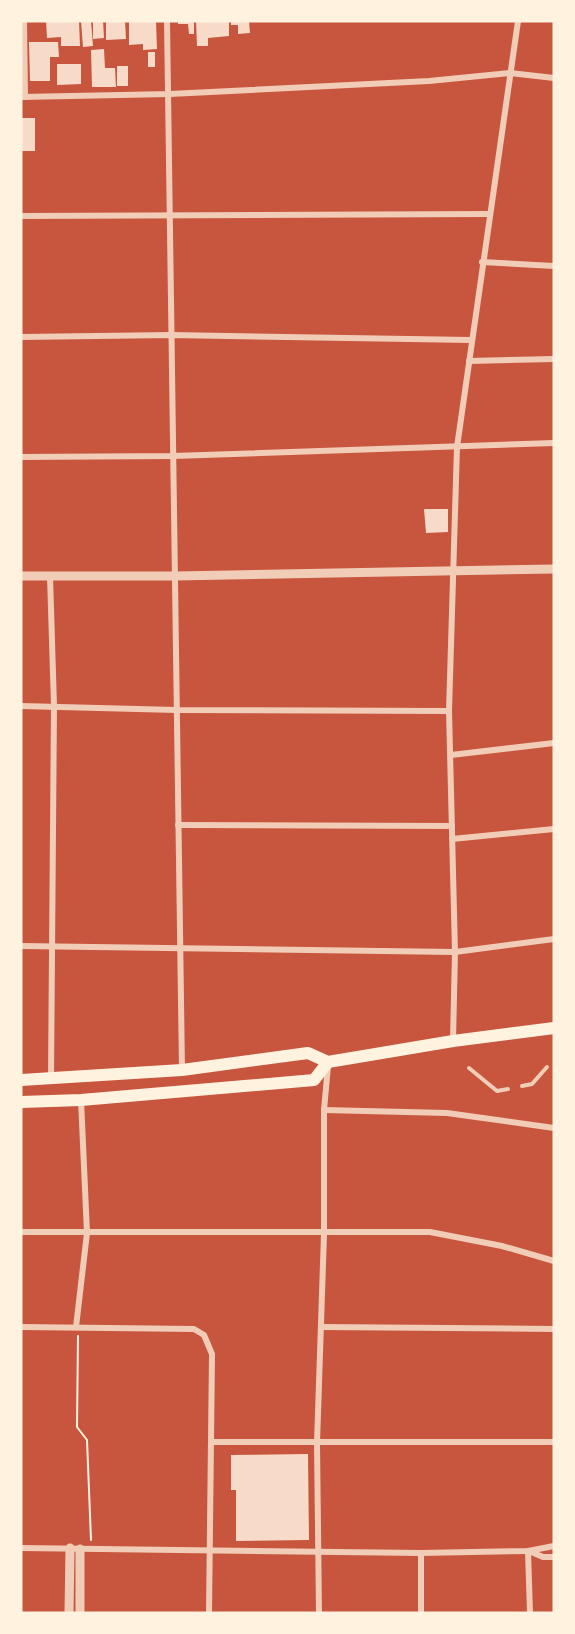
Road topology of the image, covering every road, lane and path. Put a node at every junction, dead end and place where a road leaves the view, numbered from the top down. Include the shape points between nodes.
1 (24, 21) edge
2 (167, 21) edge
3 (518, 21) edge
4 (510, 74) junction
5 (554, 78) edge
6 (170, 94) junction
7 (23, 97) edge
8 (171, 214) junction
9 (488, 214) junction
10 (21, 216) edge
11 (482, 262) junction
12 (554, 266) edge
13 (171, 335) junction
14 (21, 337) edge
15 (471, 340) junction
16 (554, 359) edge
17 (469, 362) junction
18 (554, 443) edge
19 (457, 447) junction
20 (173, 456) junction
21 (21, 457) edge
22 (554, 569) edge
23 (453, 573) junction
24 (21, 576) edge
25 (50, 576) junction
26 (175, 576) junction
27 (21, 705) edge
28 (54, 706) junction
29 (176, 710) junction
30 (450, 711) junction
31 (554, 743) edge
32 (451, 755) junction
33 (178, 825) junction
34 (452, 826) junction
35 (554, 829) edge
36 (453, 839) junction
37 (554, 939) edge
38 (21, 946) edge
39 (53, 946) junction
40 (179, 948) junction
41 (455, 952) junction
42 (554, 1028) edge
43 (453, 1041) junction
44 (328, 1062) junction
45 (547, 1067) dead end
46 (469, 1068) dead end
47 (182, 1070) junction
48 (51, 1079) junction
49 (21, 1080) edge
50 (522, 1086) dead end
51 (508, 1089) dead end
52 (81, 1100) junction
53 (21, 1102) edge
54 (324, 1110) junction
55 (554, 1128) edge
56 (21, 1232) edge
57 (87, 1233) junction
58 (324, 1233) junction
59 (554, 1261) edge
60 (21, 1327) edge
61 (77, 1327) junction
62 (321, 1327) junction
63 (554, 1329) edge
64 (211, 1442) junction
65 (554, 1442) edge
66 (317, 1443) junction
67 (554, 1546) edge
68 (21, 1548) edge
69 (70, 1548) junction
70 (80, 1548) junction
71 (91, 1548) junction
72 (210, 1550) junction
73 (528, 1551) junction
74 (319, 1552) junction
75 (421, 1553) junction
76 (554, 1557) edge
77 (69, 1613) edge
78 (80, 1613) edge
79 (209, 1613) edge
80 (319, 1613) edge
81 (421, 1613) edge
82 (530, 1613) edge

1 - 7 street
2 - 6 street
3 - 4 street
4 - 5 street
4 - 6 street
4 - 9 street
6 - 7 street
6 - 8 street
8 - 9 street
8 - 10 street
8 - 13 street
9 - 11 street
11 - 12 street
11 - 15 street
13 - 14 street
13 - 15 street
13 - 20 street
15 - 17 street
16 - 17 street
17 - 19 street
18 - 19 street
19 - 20 street
19 - 23 street
20 - 21 street
20 - 26 street
22 - 23 street
23 - 26 street
23 - 30 street
24 - 25 street
25 - 26 street
25 - 28 street
26 - 29 street
27 - 28 street
28 - 29 street
28 - 39 street
29 - 30 street
29 - 33 street
30 - 32 street
31 - 32 street
32 - 34 street
33 - 34 street
33 - 40 street
34 - 36 street
35 - 36 street
36 - 41 street
37 - 41 street
38 - 39 street
39 - 40 street
39 - 48 street
40 - 41 street
40 - 47 street
41 - 43 street
42 - 43 main road
43 - 44 main road
44 - 47 main road via 308,1053
44 - 52 main road via 314,1080
44 - 54 street
45 - 50 lane via 532,1084
46 - 51 lane via 497,1090
47 - 48 main road
48 - 49 main road
52 - 53 main road
52 - 57 street
54 - 55 street via 447,1113
54 - 58 street
56 - 57 street
57 - 58 street
57 - 61 street
58 - 59 street via 429,1232
58 - 62 street
60 - 61 street
61 - 64 street via 194,1329 204,1335 212,1354
61 - 71 path via 77,1427 87,1440
62 - 63 street
62 - 66 street
64 - 66 street
64 - 72 street
65 - 66 street
66 - 74 street
67 - 73 street
68 - 69 street
69 - 70 street
69 - 77 street
70 - 71 street
70 - 78 street
71 - 72 street
72 - 74 street
72 - 79 street
73 - 75 street
73 - 76 street
73 - 82 street
74 - 75 street
74 - 80 street
75 - 81 street

